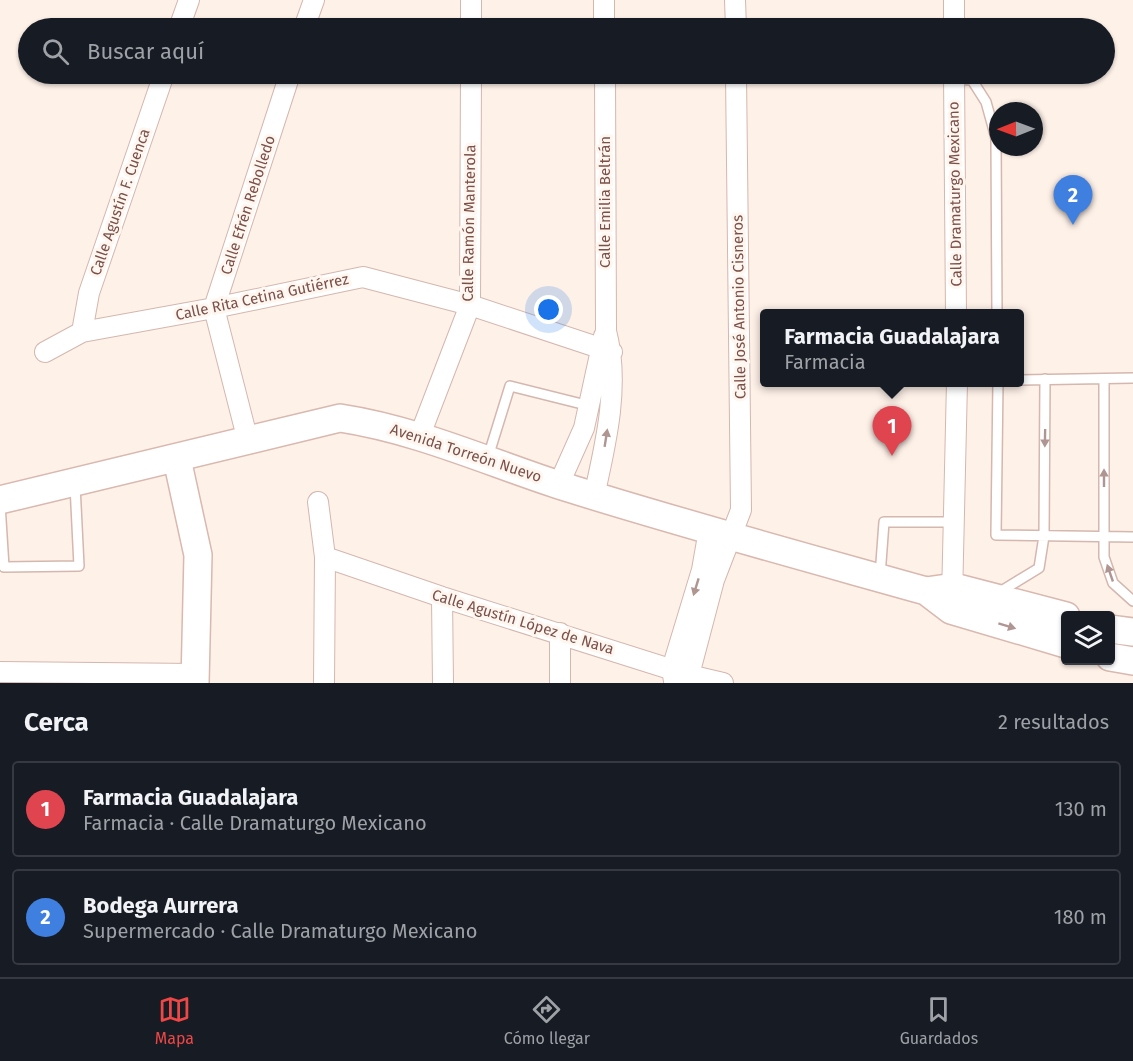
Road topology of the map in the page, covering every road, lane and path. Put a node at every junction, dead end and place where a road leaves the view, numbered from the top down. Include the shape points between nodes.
1 (189, 0) edge
2 (314, 0) edge
3 (471, 0) edge
4 (604, 0) edge
5 (735, 0) edge
6 (954, 0) edge
7 (183, 18) edge
8 (308, 18) edge
9 (471, 18) edge
10 (604, 18) edge
11 (736, 18) edge
12 (954, 18) edge
13 (161, 84) edge
14 (287, 84) edge
15 (471, 84) edge
16 (605, 84) edge
17 (736, 84) edge
18 (954, 84) edge
19 (975, 84) edge
20 (470, 305) junction
21 (214, 308) junction
22 (956, 309) edge
23 (997, 309) edge
24 (82, 332) junction
25 (606, 344) junction
26 (45, 352) dead end
27 (1104, 378) junction
28 (1133, 378) edge
29 (1045, 379) junction
30 (1024, 380) edge
31 (957, 387) edge
32 (998, 387) edge
33 (590, 406) junction
34 (420, 435) junction
35 (248, 441) junction
36 (177, 459) junction
37 (487, 459) junction
38 (75, 482) junction
39 (559, 484) junction
40 (594, 496) junction
41 (0, 502) edge
42 (318, 502) dead end
43 (955, 522) junction
44 (720, 534) junction
45 (1044, 536) junction
46 (1103, 537) junction
47 (1133, 537) edge
48 (325, 557) junction
49 (880, 578) junction
50 (442, 597) junction
51 (992, 597) junction
52 (952, 598) junction
53 (1133, 601) edge
54 (1061, 615) edge
55 (1115, 630) edge
56 (1133, 632) edge
57 (560, 633) junction
58 (1061, 642) edge
59 (1115, 658) edge
60 (1133, 661) edge
61 (0, 672) edge
62 (195, 678) edge
63 (680, 678) edge
64 (324, 683) edge
65 (442, 683) edge
66 (560, 683) edge
67 (723, 683) edge

1 - 7 street
2 - 8 street
3 - 9 street
4 - 10 street
5 - 11 street
6 - 12 street
13 - 24 street, Calle Agustín F. Cuenca via 89,293
14 - 21 street, Calle Efrén Rebolledo
15 - 20 street, Calle Ramón Manterola
16 - 25 street, Calle Emilia Beltrán
17 - 44 street, Calle José Antonio Cisneros via 741,510
18 - 22 street, Calle Dramaturgo Mexicano
19 - 23 lane via 986,102 996,138
20 - 21 street, Calle Rita Cetina Gutiérrez via 363,277
20 - 25 street, Calle Rita Cetina Gutiérrez
20 - 34 street, Calle Ramón Manterola
21 - 24 street, Calle Rita Cetina Gutiérrez
21 - 35 street
24 - 26 street, Calle Rita Cetina Gutiérrez
25 - 33 street, Calle Emilia Beltrán
40 -> 25 street, Calle Emilia Beltrán via 607,436
27 - 28 lane
27 - 29 lane
46 -> 27 lane
29 - 30 lane
29 -> 45 lane
31 - 43 street
32 - 45 lane via 996,535
33 - 37 lane via 510,387
33 - 39 street, Calle Emilia Beltrán
34 - 35 main road, Avenida Torreón Nuevo via 340,418
34 - 37 main road, Avenida Torreón Nuevo
35 - 36 main road, Avenida Torreón Nuevo
36 - 38 main road, Avenida Torreón Nuevo
36 - 62 main road via 198,555
37 - 39 main road, Avenida Torreón Nuevo
38 - 41 main road, Avenida Torreón Nuevo
38 - 41 lane via 79,566 3,567
39 - 40 main road, Avenida Torreón Nuevo
40 - 44 main road, Avenida Torreón Nuevo
42 - 48 street
43 - 49 lane via 884,522
43 - 52 street
44 - 49 main road, Avenida Torreón Nuevo
44 - 63 street, Calle José Antonio Cisneros via 702,570
45 - 46 lane
45 - 51 lane via 1039,568
46 - 47 lane
53 -> 46 lane via 1113,583 1104,557
48 - 50 street, Calle Agustín López de Nava
48 - 64 street
49 - 52 main road, Avenida Torreón Nuevo
50 - 57 street, Calle Agustín López de Nava
50 - 65 street
51 - 52 main road, Avenida Torreón Nuevo
51 - 54 main road, Avenida Torreón Nuevo
52 -> 58 main road, Avenida Torreón Nuevo
55 - 56 main road
57 - 63 street, Calle Agustín López de Nava
57 - 66 street
59 - 60 main road
61 - 62 street
63 - 67 street, Calle Agustín López de Nava

